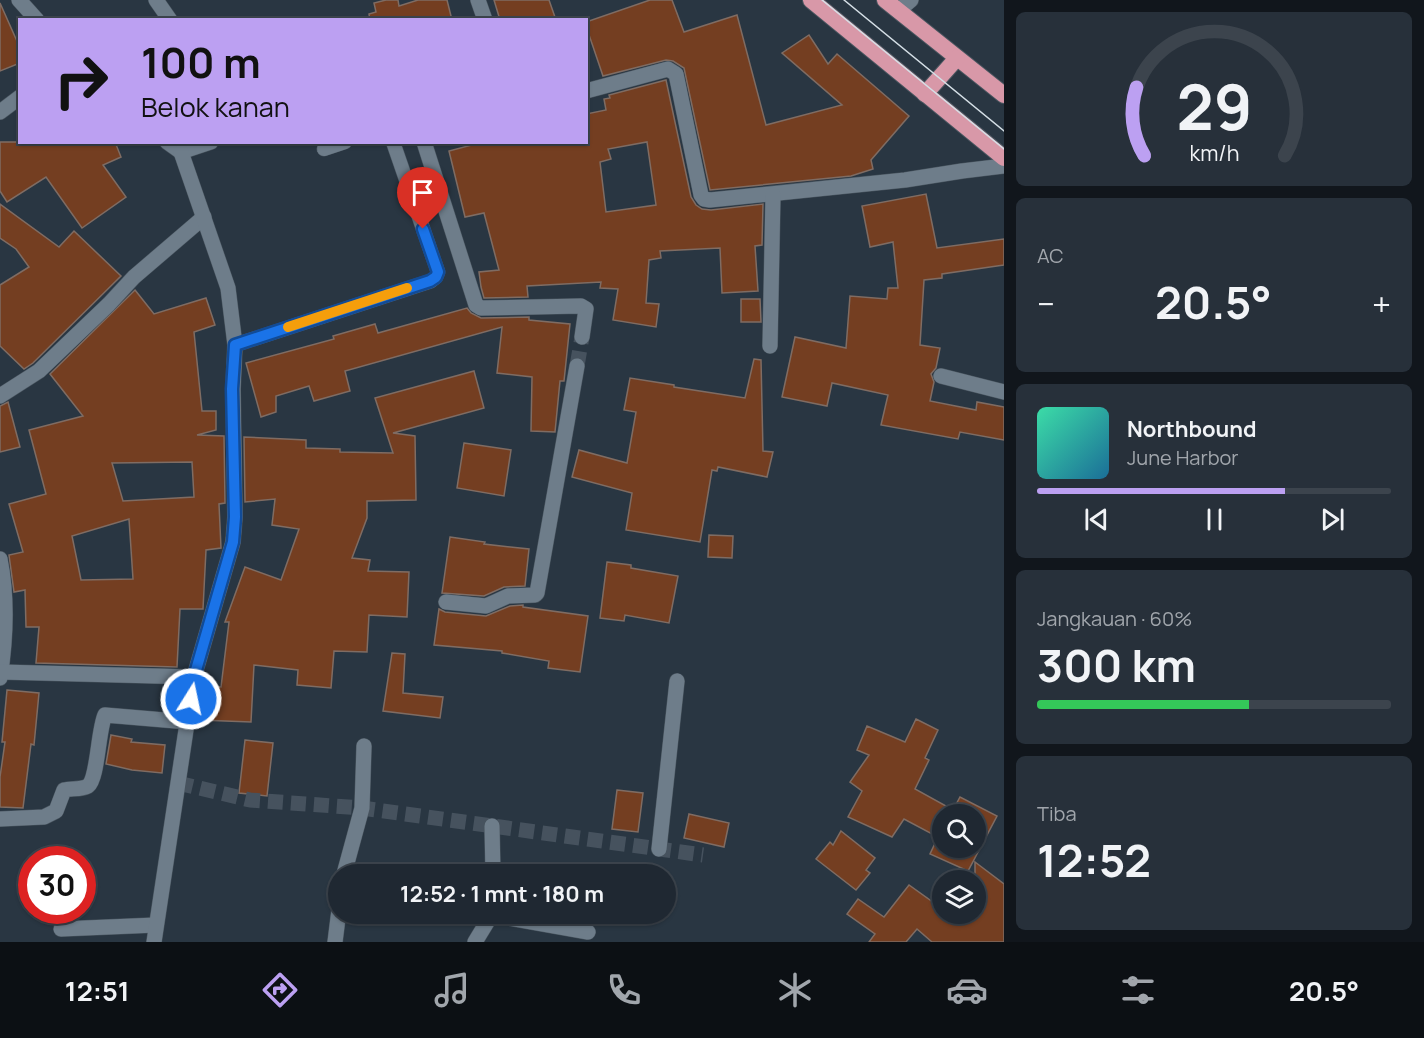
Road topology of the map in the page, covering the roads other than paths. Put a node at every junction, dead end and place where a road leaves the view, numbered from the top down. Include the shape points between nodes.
1 (19, 0) edge
2 (156, 0) edge
3 (478, 0) edge
4 (811, 0) edge
5 (885, 0) edge
6 (905, 5) edge
7 (35, 18) edge
8 (169, 18) edge
9 (484, 18) edge
10 (957, 58) junction
11 (588, 90) edge
12 (925, 94) junction
13 (1004, 94) edge
14 (18, 98) edge
15 (0, 112) edge
16 (169, 144) edge
17 (205, 144) edge
18 (339, 144) edge
19 (394, 144) edge
20 (425, 144) edge
21 (324, 149) dead end
22 (181, 152) junction
23 (1004, 158) edge
24 (1004, 166) edge
25 (773, 195) junction
26 (204, 217) junction
27 (582, 337) tunnel mouth
28 (235, 345) junction
29 (770, 346) dead end
30 (577, 366) tunnel mouth
31 (941, 375) dead end
32 (1004, 392) edge
33 (0, 396) edge
34 (0, 559) edge
35 (446, 602) dead end
36 (0, 675) edge
37 (194, 677) junction
38 (677, 681) dead end
39 (188, 722) junction
40 (364, 746) dead end
41 (0, 819) edge
42 (492, 826) dead end
43 (659, 849) dead end
44 (347, 864) edge
45 (493, 864) edge
46 (337, 924) edge
47 (486, 924) edge
48 (545, 924) edge
49 (156, 925) junction
50 (61, 929) dead end
51 (588, 932) dead end
52 (154, 942) edge
53 (335, 942) edge
54 (475, 942) edge

1 - 7 street
2 - 8 street
3 - 9 street
4 - 12 highway
5 - 6 highway
6 - 10 highway
10 - 12 highway
10 - 13 highway
11 - 25 street via 673,70 704,199
12 - 23 highway
14 - 15 street
16 - 22 street
17 - 22 street
18 - 21 lane
19 - 28 lane via 438,272 436,277
20 - 27 street via 476,305 581,306 586,309
22 - 26 street
24 - 25 street
25 - 29 street
26 - 28 street via 228,288
26 - 33 street via 134,277 39,371
28 - 37 street via 233,542
30 - 35 street via 537,593 508,596 486,606
31 - 32 street
34 - 36 street via 5,604
36 - 37 street
37 - 39 street
38 - 43 street
39 - 41 street via 105,715 94,776 85,788 64,790 56,811 44,817
39 - 49 street
40 - 44 street via 362,808
42 - 45 street
46 - 53 street
47 - 54 street
48 - 51 street
49 - 50 street
49 - 52 street

